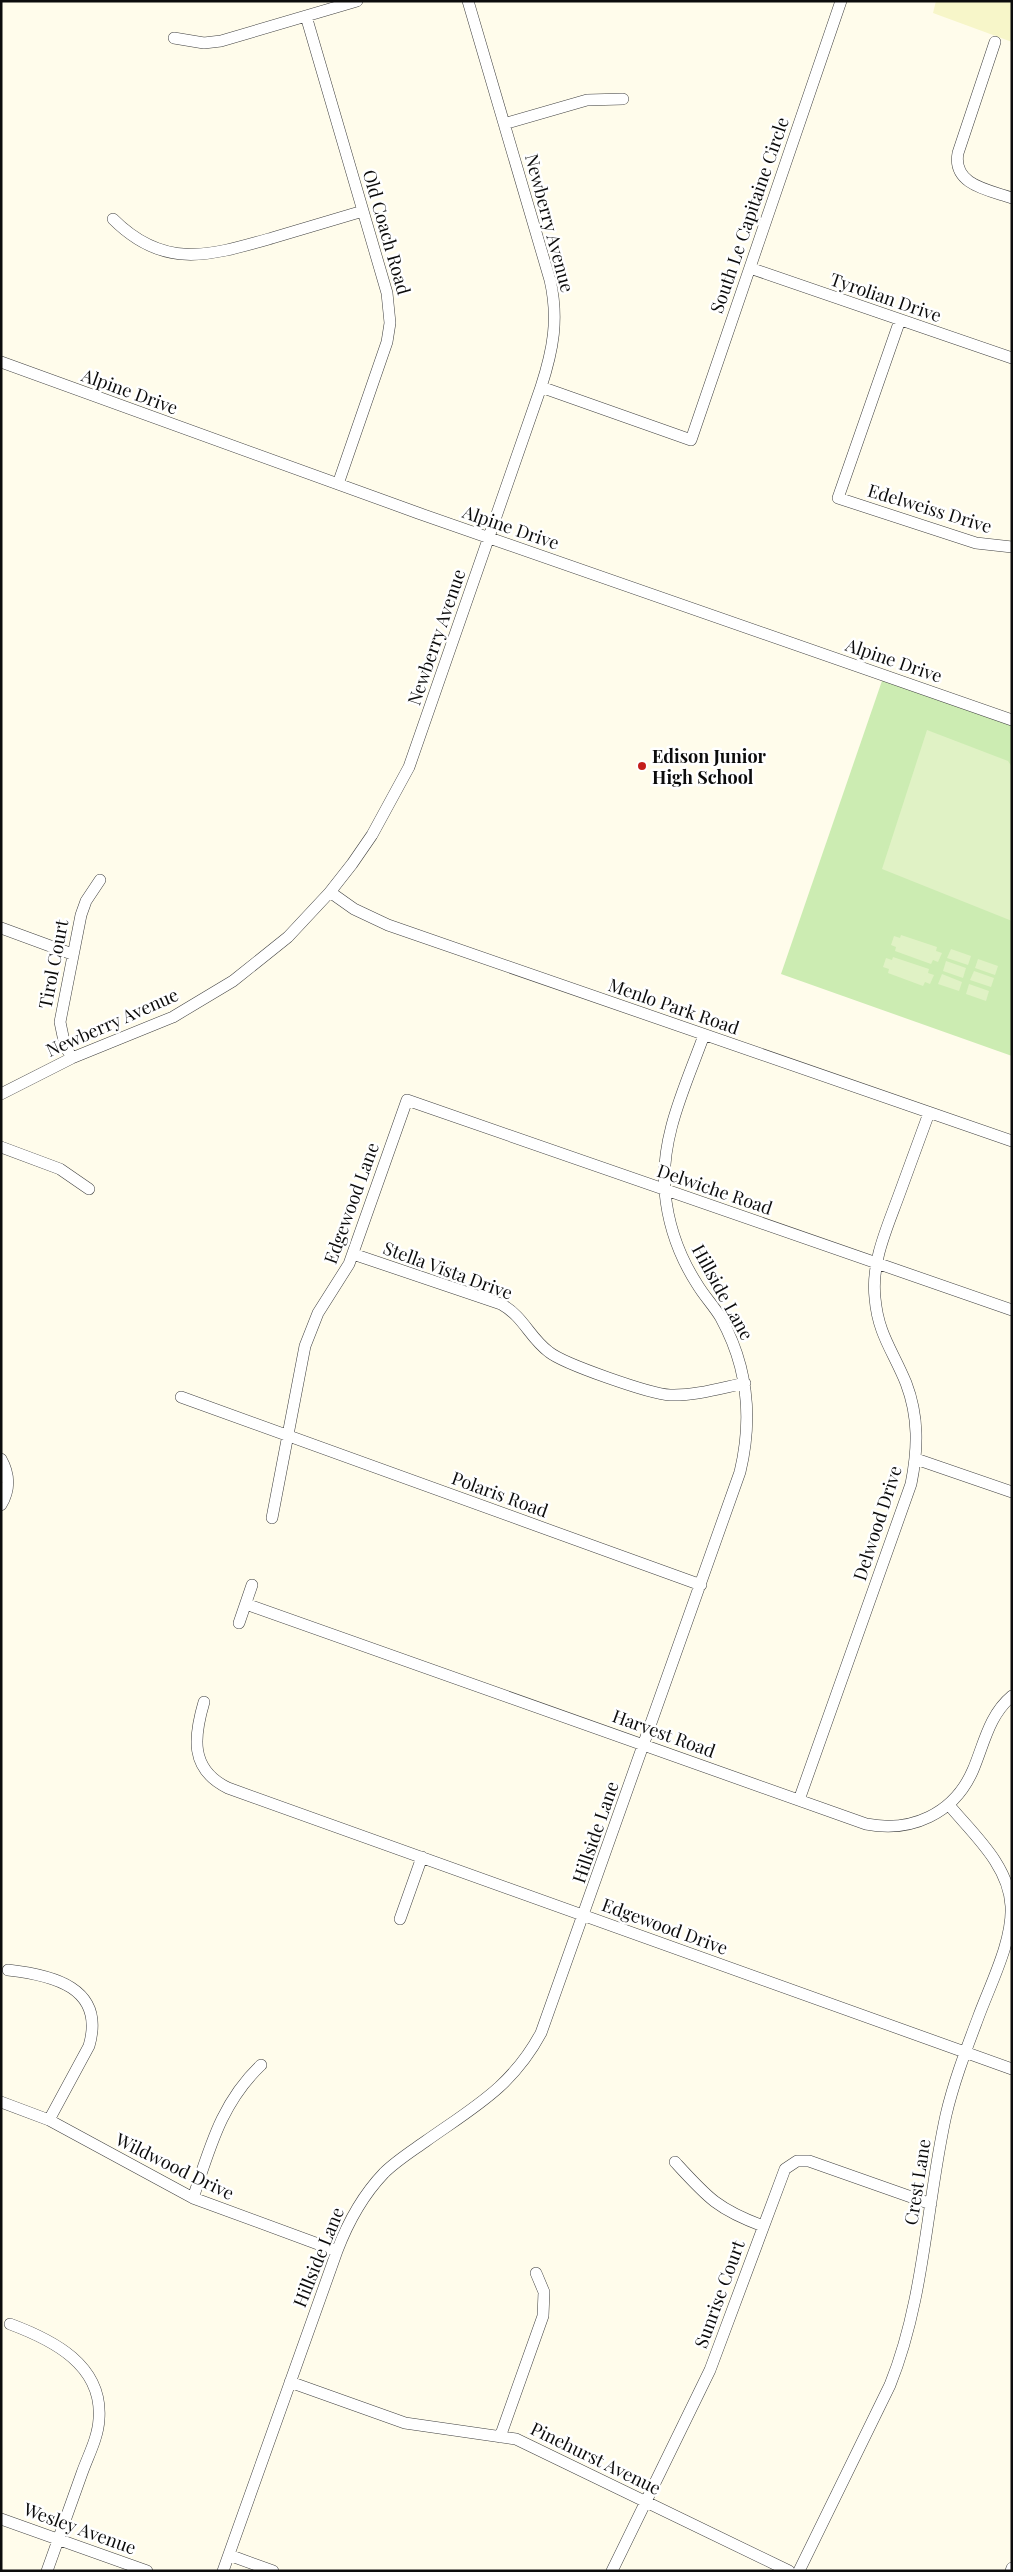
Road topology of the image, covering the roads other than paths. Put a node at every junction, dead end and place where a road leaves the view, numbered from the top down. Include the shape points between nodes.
1 (357, 1) edge
2 (468, 1) edge
3 (840, 1) edge
4 (306, 16) junction
5 (174, 38) dead end
6 (995, 42) dead end
7 (623, 99) dead end
8 (504, 124) junction
9 (1012, 198) edge
10 (363, 211) junction
11 (113, 219) dead end
12 (750, 268) junction
13 (900, 320) junction
14 (1012, 358) edge
15 (1, 362) edge
16 (541, 387) junction
17 (338, 484) junction
18 (488, 538) junction
19 (1012, 547) edge
20 (1012, 720) edge
21 (100, 880) dead end
22 (330, 892) junction
23 (1, 928) edge
24 (72, 954) junction
25 (704, 1035) junction
26 (72, 1058) junction
27 (1, 1094) edge
28 (407, 1100) joint
29 (930, 1113) junction
30 (1012, 1142) edge
31 (1, 1147) edge
32 (89, 1189) dead end
33 (665, 1190) junction
34 (353, 1254) junction
35 (876, 1263) junction
36 (1012, 1310) edge
37 (745, 1383) junction
38 (181, 1397) dead end
39 (288, 1436) junction
40 (916, 1459) junction
41 (1, 1460) edge
42 (1012, 1492) edge
43 (1, 1506) edge
44 (272, 1518) dead end
45 (252, 1585) dead end
46 (700, 1585) junction
47 (246, 1604) junction
48 (240, 1623) dead end
49 (1012, 1696) edge
50 (204, 1702) dead end
51 (644, 1744) junction
52 (799, 1800) junction
53 (949, 1805) junction
54 (422, 1857) junction
55 (584, 1915) junction
56 (400, 1919) dead end
57 (8, 1970) dead end
58 (965, 2052) junction
59 (261, 2065) dead end
60 (1012, 2068) edge
61 (1, 2102) edge
62 (49, 2120) junction
63 (675, 2162) dead end
64 (193, 2198) junction
65 (931, 2204) junction
66 (763, 2226) junction
67 (337, 2251) junction
68 (536, 2272) dead end
69 (10, 2324) dead end
70 (290, 2382) junction
71 (500, 2436) junction
72 (646, 2501) junction
73 (1, 2519) edge
74 (59, 2540) junction
75 (229, 2555) junction
76 (48, 2571) edge
77 (147, 2571) edge
78 (223, 2571) edge
79 (274, 2571) edge
80 (612, 2571) edge
81 (789, 2571) edge
82 (799, 2571) edge

1 - 4 street
2 - 8 street, Newberry Avenue
3 - 12 street, South Le Capitaine Circle
4 - 5 street via 221,41 204,43
4 - 10 street, Old Coach Road
6 - 9 street via 957,164 963,177 973,185
7 - 8 street via 587,100
8 - 16 street, Newberry Avenue via 554,297 556,332
10 - 11 street via 224,252 192,256 148,246
10 - 17 street, Old Coach Road via 387,293 390,323 387,342
12 - 13 street, Tyrolian Drive
12 - 16 street, South Le Capitaine Circle via 691,440
13 - 14 street, Tyrolian Drive
13 - 19 street, Edelweiss Drive via 838,498 976,543
15 - 17 street, Alpine Drive
16 - 18 street, Newberry Avenue
17 - 18 street, Alpine Drive
18 - 20 street, Alpine Drive
18 - 22 street, Newberry Avenue via 409,767 372,835
21 - 24 street, Tirol Court via 86,901
22 - 25 street, Menlo Park Road via 354,909 388,925
22 - 26 street, Newberry Avenue via 288,937 204,1000 141,1032
23 - 24 street
24 - 26 street, Tirol Court via 60,1022 65,1046
25 - 29 street, Menlo Park Road
25 - 33 street, Hillside Lane via 673,1119 664,1165
26 - 27 street, Newberry Avenue
28 - 33 street, Delwiche Road
28 - 34 street, Edgewood Lane
29 - 30 street, Menlo Park Road
29 - 35 street, Delwood Drive
31 - 32 street via 60,1169
33 - 35 street, Delwiche Road
33 - 37 street, Hillside Lane via 678,1248 687,1268 731,1337
34 - 37 street, Stella Vista Drive via 501,1304 519,1317 537,1341 554,1356 658,1393 681,1395
34 - 39 street, Edgewood Lane via 340,1282 310,1328
35 - 36 street, Delwiche Road
35 - 40 street, Delwood Drive via 876,1313 888,1349 911,1398 917,1435
37 - 46 street, Hillside Lane via 746,1449
38 - 39 street, Polaris Road
39 - 44 street, Edgewood Lane
39 - 46 street, Polaris Road
40 - 42 street
40 - 52 street, Delwood Drive via 911,1484
41 - 43 street via 8,1491
45 - 47 street
46 - 51 street, Hillside Lane
47 - 48 street
47 - 51 street, Harvest Road
49 - 53 street, Harvest Road via 992,1719 969,1780
50 - 54 street, Edgewood Drive via 196,1743 202,1763 214,1779 228,1788
51 - 52 street, Harvest Road
51 - 55 street, Hillside Lane
52 - 53 street, Harvest Road via 866,1824 893,1827 921,1822
53 - 58 street, Crest Lane via 996,1862 1005,1879 1011,1906 1008,1935
54 - 55 street, Edgewood Drive
54 - 56 street
55 - 58 street, Edgewood Drive
55 - 67 street, Hillside Lane via 542,2033 522,2065 493,2094 385,2172 359,2204
57 - 62 street via 42,1974 67,1984 82,1997 92,2016 89,2046
58 - 60 street, Edgewood Drive
58 - 65 street, Crest Lane via 946,2117
59 - 64 street via 226,2109
61 - 62 street, Wildwood Drive
62 - 64 street, Wildwood Drive
63 - 66 street via 716,2204
64 - 67 street, Wildwood Drive
65 - 66 street, Sunrise Court via 802,2160 785,2169
65 - 82 street, Crest Lane via 916,2300 901,2358
66 - 72 street, Sunrise Court via 710,2370
67 - 70 street, Hillside Lane
68 - 71 street via 544,2292 543,2316
69 - 74 street via 44,2336 74,2358 92,2381 99,2406 99,2420
70 - 71 street, Pinehurst Avenue via 405,2422
70 - 75 street, Hillside Lane
71 - 72 street, Pinehurst Avenue via 516,2439
72 - 80 street, Sunrise Court
72 - 81 street, Pinehurst Avenue
73 - 74 street, Wesley Avenue
74 - 76 street
74 - 77 street, Wesley Avenue
75 - 78 street, Hillside Lane
75 - 79 street

